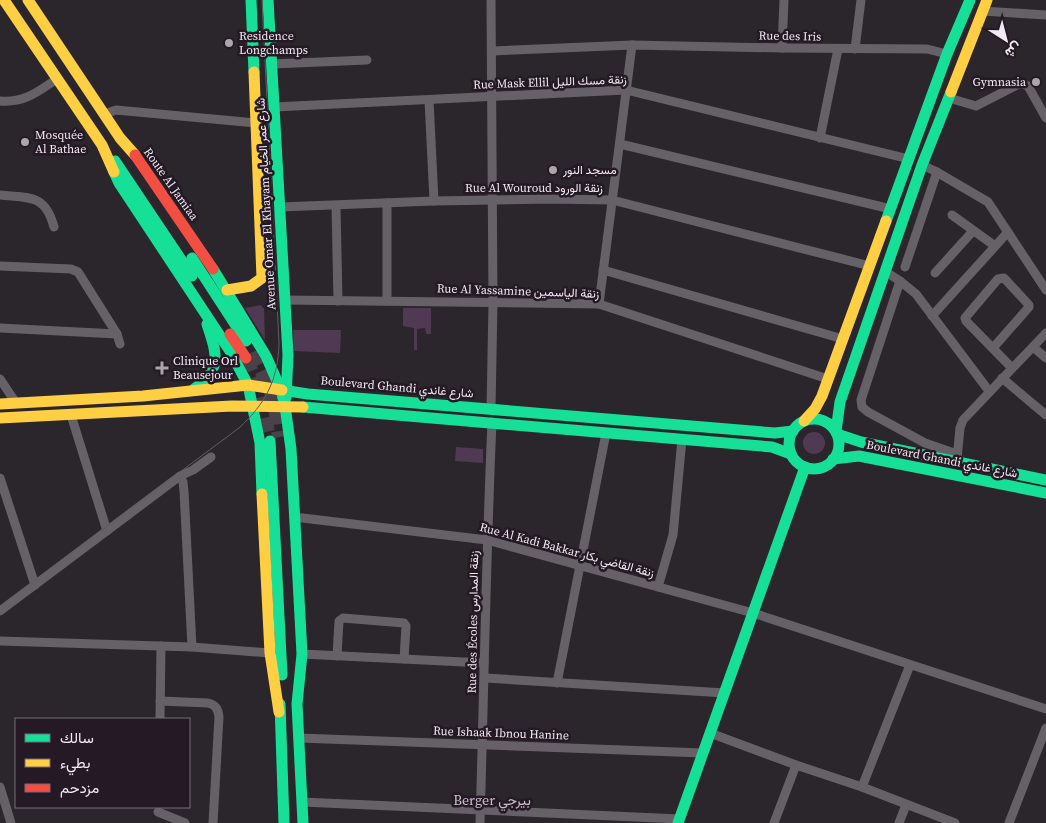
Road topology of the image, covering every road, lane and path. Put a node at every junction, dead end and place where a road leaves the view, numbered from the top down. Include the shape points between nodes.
1 (4, 0) edge
2 (28, 0) edge
3 (251, 0) edge
4 (268, 0) edge
5 (491, 0) edge
6 (784, 0) edge
7 (861, 0) edge
8 (970, 0) edge
9 (987, 0) edge
10 (982, 12) junction
11 (1046, 15) edge
12 (632, 45) junction
13 (782, 48) junction
14 (838, 49) junction
15 (855, 49) junction
16 (492, 51) junction
17 (947, 54) junction
18 (367, 60) dead end
19 (272, 64) junction
20 (56, 79) junction
21 (626, 90) junction
22 (493, 96) junction
23 (949, 98) junction
24 (429, 100) junction
25 (0, 101) edge
26 (274, 107) junction
27 (106, 116) junction
28 (1046, 118) edge
29 (256, 123) junction
30 (120, 138) junction
31 (820, 138) junction
32 (620, 144) junction
33 (102, 145) junction
34 (909, 159) junction
35 (922, 165) junction
36 (937, 172) junction
37 (0, 195) edge
38 (612, 200) junction
39 (434, 201) junction
40 (492, 201) junction
41 (387, 204) junction
42 (336, 206) junction
43 (280, 207) junction
44 (891, 209) junction
45 (952, 215) dead end
46 (54, 227) dead end
47 (974, 231) junction
48 (1008, 232) junction
49 (995, 246) junction
50 (0, 266) edge
51 (870, 266) junction
52 (905, 267) dead end
53 (603, 270) junction
54 (886, 272) junction
55 (935, 273) dead end
56 (900, 281) junction
57 (227, 290) junction
58 (1046, 290) edge
59 (286, 300) junction
60 (338, 301) junction
61 (387, 301) junction
62 (493, 302) junction
63 (598, 304) junction
64 (203, 309) junction
65 (932, 316) junction
66 (0, 328) edge
67 (1046, 333) edge
68 (117, 334) junction
69 (843, 340) junction
70 (120, 344) dead end
71 (1033, 346) junction
72 (993, 348) junction
73 (1046, 358) edge
74 (1012, 368) junction
75 (1002, 378) junction
76 (0, 379) edge
77 (828, 379) junction
78 (248, 386) junction
79 (193, 390) junction
80 (284, 390) junction
81 (989, 391) junction
82 (16, 403) junction
83 (0, 404) edge
84 (254, 405) junction
85 (285, 406) junction
86 (491, 409) junction
87 (71, 415) junction
88 (1046, 415) edge
89 (0, 418) edge
90 (804, 421) junction
91 (492, 422) junction
92 (793, 431) junction
93 (606, 433) junction
94 (837, 433) junction
95 (682, 439) junction
96 (791, 454) junction
97 (211, 457) dead end
98 (957, 458) junction
99 (833, 459) junction
100 (805, 467) junction
101 (180, 476) junction
102 (0, 478) edge
103 (1046, 480) edge
104 (1046, 493) edge
105 (294, 517) junction
106 (107, 531) junction
107 (487, 540) junction
108 (580, 565) junction
109 (35, 585) junction
110 (658, 587) junction
111 (748, 611) junction
112 (0, 612) edge
113 (0, 641) edge
114 (161, 646) junction
115 (192, 647) junction
116 (270, 653) junction
117 (302, 654) junction
118 (337, 656) junction
119 (404, 659) junction
120 (484, 663) junction
121 (910, 665) junction
122 (485, 678) junction
123 (556, 682) junction
124 (725, 693) junction
125 (160, 701) junction
126 (297, 704) junction
127 (1046, 709) edge
128 (279, 712) junction
129 (160, 718) edge
130 (1046, 728) edge
131 (710, 733) junction
132 (299, 738) junction
133 (482, 745) junction
134 (703, 753) junction
135 (796, 765) junction
136 (0, 787) edge
137 (862, 787) junction
138 (302, 802) junction
139 (906, 805) junction
140 (481, 809) junction
141 (158, 810) edge
142 (679, 821) edge
143 (11, 823) edge
144 (158, 823) edge
145 (185, 823) edge
146 (212, 823) edge
147 (284, 823) edge
148 (303, 823) edge
149 (480, 823) edge
150 (774, 823) edge
151 (899, 823) edge
152 (955, 823) edge
153 (1009, 823) edge

1 - 20 main road
2 - 27 main road, Route Al Jamiaa
3 - 29 main road, Avenue Omar El Khayam شارع عمر الخيام
4 - 19 main road, Avenue Omar El Khayam شارع عمر الخيام
5 - 16 street
6 - 13 street
7 - 15 street
8 - 17 main road
9 - 10 main road
10 - 11 street
10 - 23 main road
12 - 13 street, Rue des Iris
12 - 16 street, Rue des Iris
12 - 21 street
13 - 14 street, Rue des Iris
14 - 15 street, Rue des Iris
14 - 31 street
15 - 17 street, Rue des Iris via 927,49
16 - 22 street
17 - 34 main road
18 - 19 street
19 - 26 main road, Avenue Omar El Khayam شارع عمر الخيام
20 - 25 street via 26,99
20 - 33 main road
21 - 22 street, Rue Mask Ellil زنقة مسك الليل
21 - 31 street, Rue Mask Ellil زنقة مسك الليل
21 - 32 street
22 - 24 street, Rue Mask Ellil زنقة مسك الليل
22 - 40 street
23 - 28 street via 976,106 1021,83 1025,84
23 - 35 main road
24 - 26 street, Rue Mask Ellil زنقة مسك الليل
24 - 39 street
26 - 43 main road, Avenue Omar El Khayam شارع عمر الخيام
27 - 29 street via 116,110
27 - 30 main road, Route Al Jamiaa
29 - 57 main road, Avenue Omar El Khayam شارع عمر الخيام via 262,278 256,285
30 - 33 main road via 134,169 250,355 128,177
30 - 57 main road, Route Al Jamiaa via 147,171
31 - 34 street, Rue Mask Ellil زنقة مسك الليل
32 - 38 street
32 - 44 street
33 - 64 main road via 119,183
34 - 44 main road
35 - 36 street
35 - 54 main road
36 - 48 street via 988,202
36 - 52 street
37 - 46 street via 43,203
38 - 40 street, Rue Al Wouroud زنقة الورود
38 - 51 street, Rue Al Wouroud زنقة الورود
38 - 53 street
39 - 40 street, Rue Al Wouroud زنقة الورود
39 - 41 street, Rue Al Wouroud زنقة الورود
40 - 62 street
41 - 42 street, Rue Al Wouroud زنقة الورود
41 - 61 street
42 - 43 street, Rue Al Wouroud زنقة الورود
42 - 60 street
43 - 59 main road, Avenue Omar El Khayam شارع عمر الخيام
44 - 51 main road
45 - 47 street
47 - 49 street
47 - 55 street
48 - 49 street
48 - 58 street
49 - 65 street
50 - 68 street via 75,270
51 - 69 main road
53 - 63 street
53 - 69 street
54 - 56 street
54 - 94 main road via 838,408
56 - 65 street via 916,294
56 - 98 street via 861,404 866,411
57 - 80 main road, Route Al Jamiaa
59 - 60 street, Rue Al Yassamine زنقة الياسمين
59 - 80 main road, Avenue Omar El Khayam شارع عمر الخيام via 288,355
60 - 61 street, Rue Al Yassamine زنقة الياسمين
61 - 62 street, Rue Al Yassamine زنقة الياسمين
62 - 63 street, Rue Al Yassamine زنقة الياسمين
62 - 86 street
63 - 77 street, Rue Al Yassamine زنقة الياسمين
64 - 78 main road
64 - 79 main road via 217,360 208,379
65 - 81 street
66 - 68 street
67 - 71 street
68 - 70 street
69 - 77 main road
71 - 73 street
71 - 74 street
72 - 72 street via 966,318 998,279 1004,278 1029,307
72 - 74 street
74 - 75 street
75 - 81 street
75 - 88 street
76 - 82 street
77 - 90 main road via 819,403
78 - 79 main road, Boulevard Ghandi شارع غاندي
78 - 80 main road, Boulevard Ghandi شارع غاندي
78 - 84 main road
79 - 82 main road, Boulevard Ghandi شارع غاندي
80 - 85 main road
80 - 86 main road, Boulevard Ghandi شارع غاندي
81 - 98 street via 960,424
82 - 83 main road, Boulevard Ghandi شارع غاندي
84 - 85 main road
84 - 87 main road
84 - 116 main road via 260,443
85 - 91 main road
85 - 105 main road
86 - 92 main road, Boulevard Ghandi شارع غاندي via 774,433
87 - 89 main road
87 - 106 street
90 - 92 main road
90 - 94 main road via 823,420
91 - 93 main road
91 - 107 street, Rue des Écoles زنقة المدارس
92 - 96 main road via 789,442
93 - 95 main road
93 - 108 street
94 - 98 main road, Boulevard Ghandi شارع غاندي via 861,442
94 - 99 main road via 839,446
95 - 96 main road via 772,447
95 - 110 street via 673,535
96 - 100 main road
97 - 101 street
98 - 103 main road, Boulevard Ghandi شارع غاندي
99 - 100 main road via 821,467
99 - 104 main road, Boulevard Ghandi شارع غاندي via 859,456
100 - 111 main road
101 - 106 street
101 - 115 street via 184,491
102 - 109 street
105 - 107 street, Rue Al Kadi Bakkar زنقة القاضي بكار
105 - 117 main road
106 - 109 street
107 - 108 street, Rue Al Kadi Bakkar زنقة القاضي بكار
107 - 120 street, Rue des Écoles زنقة المدارس
108 - 110 street, Rue Al Kadi Bakkar زنقة القاضي بكار
108 - 123 street
109 - 112 street
110 - 111 street, Rue Al Kadi Bakkar زنقة القاضي بكار
111 - 121 street, Rue Al Kadi Bakkar زنقة القاضي بكار
111 - 124 main road
113 - 114 street
114 - 115 street
114 - 125 street
115 - 116 street
116 - 128 main road
117 - 118 street
117 - 126 main road
118 - 119 street
118 - 119 street via 339,621 343,618 404,623
119 - 120 street
120 - 122 street, Rue des Écoles زنقة المدارس
121 - 127 street, Rue Al Kadi Bakkar زنقة القاضي بكار
121 - 137 street
122 - 123 street
122 - 133 street, Rue des Écoles زنقة المدارس
123 - 124 street
124 - 131 main road
125 - 129 street
125 - 146 street via 208,703 218,710
126 - 128 main road via 291,673 275,439 282,676
126 - 132 main road
128 - 147 main road
130 - 153 street
131 - 134 main road
131 - 135 street
132 - 133 street, Rue Ishaak Ibnou Hanine
132 - 138 main road
133 - 134 street, Rue Ishaak Ibnou Hanine
133 - 140 street, Rue des Écoles زنقة المدارس
134 - 142 main road
135 - 137 street
135 - 150 street
136 - 143 street
137 - 139 street
138 - 140 street
138 - 148 main road
139 - 151 street
139 - 152 street
140 - 142 street
140 - 149 street, Rue des Écoles زنقة المدارس
141 - 144 street
141 - 145 street

